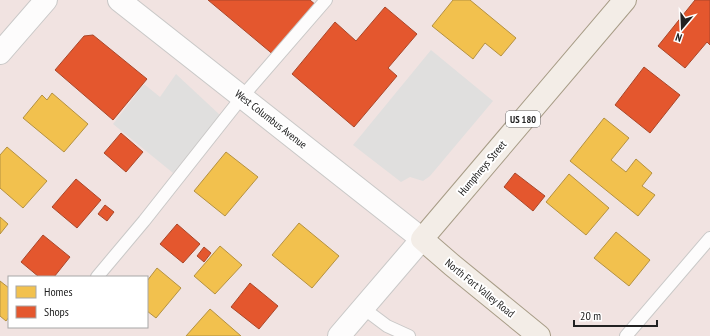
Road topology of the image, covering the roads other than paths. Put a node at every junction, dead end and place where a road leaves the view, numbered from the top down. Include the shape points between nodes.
1 (46, 0) edge
2 (119, 0) edge
3 (326, 0) edge
4 (625, 0) edge
5 (0, 53) edge
6 (242, 97) junction
7 (710, 238) edge
8 (422, 239) junction
9 (98, 276) edge
10 (363, 308) junction
11 (339, 336) edge
12 (409, 336) edge
13 (538, 336) edge
14 (626, 336) edge

1 - 5 street
2 - 6 street, West Columbus Avenue
3 - 6 lane
4 - 8 main road, Humphreys Street / US 180
6 - 8 street, West Columbus Avenue
6 - 9 lane
7 - 14 lane
8 - 10 street, Humphreys Street
8 - 13 main road, North Fort Valley Road
10 - 11 street, Humphreys Street
10 - 12 lane via 387,326

